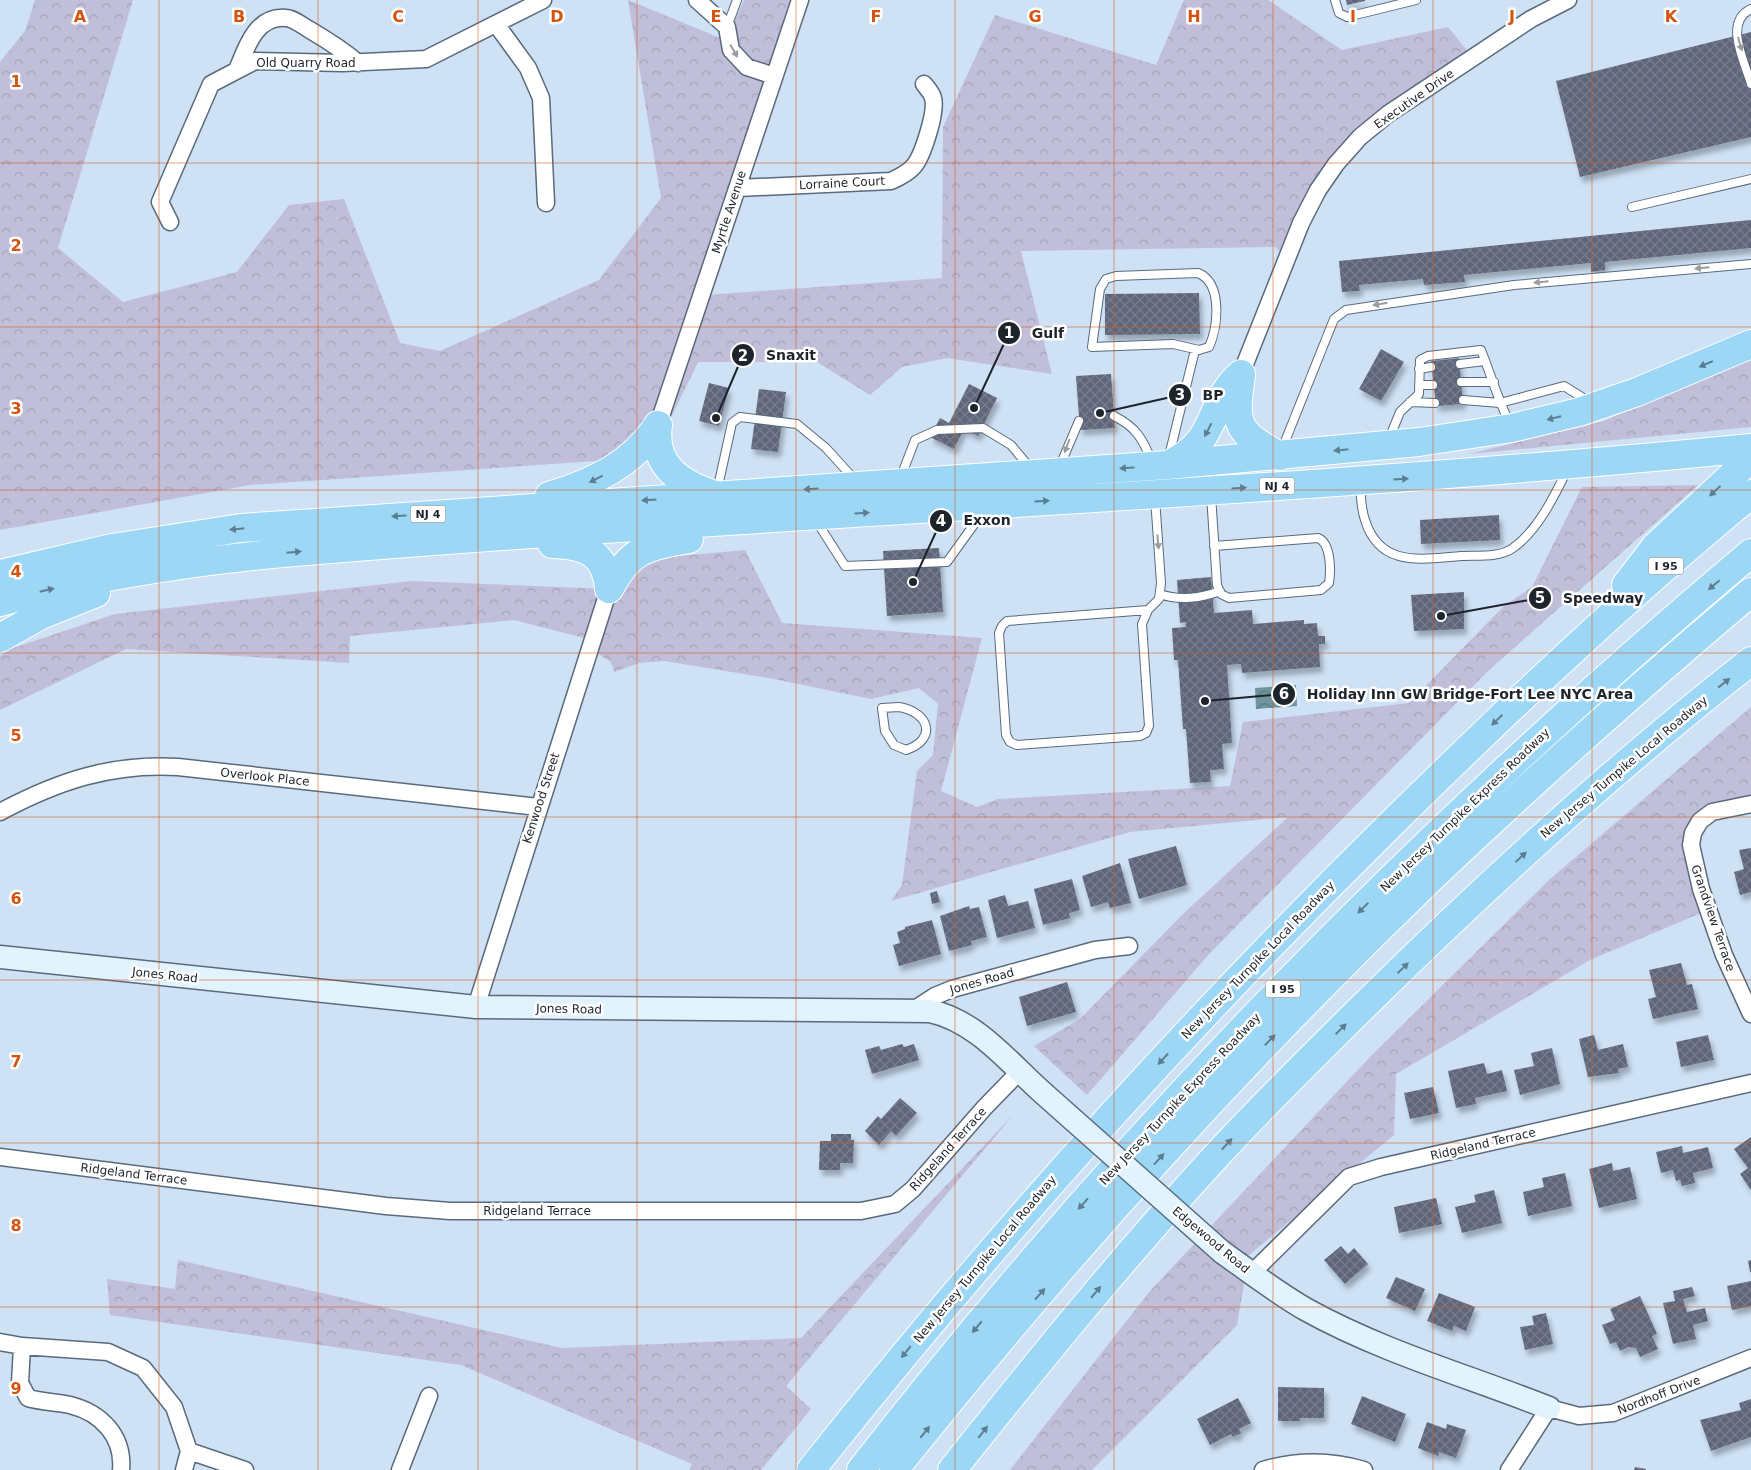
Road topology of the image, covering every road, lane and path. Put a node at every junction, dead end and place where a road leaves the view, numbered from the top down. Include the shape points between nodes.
1 (543, 0) edge
2 (696, 0) edge
3 (737, 0) edge
4 (800, 0) edge
5 (1335, 0) edge
6 (1416, 0) edge
7 (1568, 0) edge
8 (1751, 10) edge
9 (496, 24) junction
10 (727, 27) junction
11 (358, 63) junction
12 (237, 70) junction
13 (1749, 70) edge
14 (774, 76) junction
15 (924, 84) dead end
16 (1751, 84) edge
17 (1751, 179) edge
18 (738, 188) junction
19 (546, 204) dead end
20 (1632, 207) dead end
21 (170, 222) dead end
22 (1751, 264) edge
23 (1751, 344) edge
24 (1195, 350) junction
25 (1485, 362) junction
26 (1460, 364) dead end
27 (1431, 367) dead end
28 (1419, 369) junction
29 (1241, 374) junction
30 (1461, 382) dead end
31 (1494, 382) junction
32 (1419, 385) junction
33 (1433, 385) dead end
34 (1463, 400) dead end
35 (1410, 402) junction
36 (1435, 403) dead end
37 (1500, 403) junction
38 (1596, 406) junction
39 (1114, 416) dead end
40 (1079, 421) dead end
41 (658, 425) junction
42 (1512, 428) junction
43 (1386, 446) junction
44 (1748, 452) edge
45 (1280, 456) junction
46 (1161, 466) junction
47 (1569, 466) junction
48 (1046, 473) junction
49 (1360, 482) junction
50 (898, 483) junction
51 (859, 486) junction
52 (1211, 490) junction
53 (1154, 493) junction
54 (1751, 494) edge
55 (716, 495) junction
56 (988, 505) junction
57 (471, 511) junction
58 (804, 517) junction
59 (468, 539) junction
60 (1214, 546) junction
61 (1751, 553) edge
62 (174, 565) junction
63 (0, 574) edge
64 (608, 589) junction
65 (1220, 591) junction
66 (1751, 592) edge
67 (1160, 594) junction
68 (0, 602) edge
69 (1148, 610) junction
70 (0, 638) edge
71 (1584, 639) junction
72 (1751, 661) edge
73 (882, 708) joint
74 (1751, 804) edge
75 (538, 807) junction
76 (0, 812) edge
77 (1129, 946) dead end
78 (0, 957) edge
79 (476, 1007) junction
80 (915, 1010) junction
81 (1751, 1014) edge
82 (1019, 1072) junction
83 (1751, 1084) edge
84 (0, 1156) edge
85 (1251, 1274) junction
86 (0, 1342) edge
87 (22, 1346) junction
88 (1751, 1358) edge
89 (429, 1396) dead end
90 (1549, 1408) junction
91 (189, 1451) junction
92 (120, 1470) edge
93 (184, 1470) edge
94 (245, 1470) edge
95 (400, 1470) edge
96 (811, 1470) edge
97 (861, 1470) edge
98 (894, 1470) edge
99 (952, 1470) edge
100 (1263, 1470) edge
101 (1364, 1470) edge
102 (1509, 1470) edge

1 - 9 street, Old Quarry Road
2 - 10 street
3 - 10 lane
4 - 14 street, Myrtle Avenue
5 - 6 lane via 1339,13 1347,17
7 - 29 street, Executive Drive via 1531,19 1388,114 1360,137 1336,164 1301,223
8 -> 13 lane via 1744,13 1736,26
9 - 11 street, Old Quarry Road via 426,59
9 - 19 street via 528,68 541,98
10 -> 14 street via 732,50 746,67
11 - 12 street, Old Quarry Road via 255,60
11 - 12 street via 341,48 288,18 273,19 259,27 248,43
12 - 21 street, Old Quarry Road via 211,84 160,202
13 - 16 lane
14 - 18 street, Myrtle Avenue
15 - 18 street, Lorraine Court via 933,98 934,107 921,156 904,175 891,181
17 - 20 lane
18 - 41 street, Myrtle Avenue
22 -> 45 lane via 1514,285 1346,310 1334,319
23 -> 38 highway, NJ 4
24 - 24 lane via 1210,346 1217,316 1213,294 1202,274 1116,276 1103,283 1092,347 1173,344
24 - 46 lane
25 - 26 lane
25 - 28 lane via 1480,350 1420,360
25 - 31 lane
27 - 28 lane
28 - 32 lane
29 - 45 highway via 1236,413 1241,427
29 -> 46 highway via 1227,388 1200,443 1186,455
30 - 31 lane
31 - 37 lane
32 - 33 lane
32 - 35 lane via 1419,394
34 - 37 lane
35 - 36 lane
35 - 43 lane via 1400,412
37 - 38 lane via 1564,386
37 - 42 lane
38 -> 42 highway, NJ 4
39 - 46 lane via 1131,425
40 -> 48 lane
41 - 55 highway via 659,450 667,465 686,482
41 -> 57 highway via 634,454 595,480 548,496
42 - 43 highway, NJ 4
43 -> 45 highway, NJ 4
44 - 47 highway, NJ 4
44 -> 71 highway via 1656,546
45 - 46 highway, NJ 4
46 -> 48 highway, NJ 4
49 -> 47 highway, NJ 4
47 - 49 lane via 1554,497 1534,525 1519,543 1501,554 1423,559 1396,556 1370,533 1364,518
48 - 50 highway, NJ 4
48 - 50 lane via 983,428 937,430 915,440
52 -> 49 highway, NJ 4
50 - 51 highway, NJ 4
51 -> 55 highway, NJ 4
51 - 55 lane via 826,448 797,424 740,416 732,423
52 - 53 highway, NJ 4
52 - 60 lane
56 -> 53 highway, NJ 4
53 -> 67 lane via 1162,583
54 - 71 highway, New Jersey Turnpike Local Roadway / I 95
55 -> 57 highway, NJ 4
58 -> 56 highway, NJ 4
56 - 58 lane via 947,562 844,566
57 -> 63 highway, NJ 4 via 209,532 112,548
58 - 59 highway, NJ 4
58 - 64 highway via 644,550 629,559
62 -> 59 highway, NJ 4
59 - 64 highway via 578,547 599,559
60 - 65 lane
60 - 65 lane via 1318,538 1327,548 1330,580 1325,589 1230,598
61 -> 97 highway, New Jersey Turnpike Express Roadway / I 95 via 1514,762 1362,908 1138,1143 1052,1239
68 -> 62 highway, NJ 4
62 - 70 highway via 76,600
64 - 75 street, Kenwood Street
65 - 67 lane via 1208,596 1171,598
98 -> 66 highway, New Jersey Turnpike Express Roadway / I 95 via 1090,1237 1304,1005 1489,823
67 - 69 lane
69 - 69 lane via 1142,624 1149,726 1146,733 1036,744 1010,742 1006,735 999,633 1002,626 1008,621
71 -> 96 highway, New Jersey Turnpike Local Roadway / I 95 via 1350,864 1181,1040 1016,1221
99 -> 72 highway, New Jersey Turnpike Local Roadway via 1114,1271 1268,1101 1545,834 1661,733
73 - 73 lane via 885,731 897,748 906,750 923,740 925,722 918,714 899,707
74 - 81 street, Grandview Terrace via 1712,812 1700,821 1691,845 1692,858 1724,955
75 - 76 street, Overlook Place via 141,766 72,780
75 - 79 street, Kenwood Street
77 - 80 street, Jones Road via 1095,950 952,989
78 - 79 street, Jones Road
79 - 80 street, Jones Road
80 - 82 street, Edgewood Road via 937,1012 963,1024
82 - 84 street, Ridgeland Terrace via 913,1189 895,1204 861,1211 450,1211 386,1206
82 - 85 street, Edgewood Road, bridge
83 - 85 street, Ridgeland Terrace via 1381,1167 1350,1178
85 - 90 street, Edgewood Road via 1306,1310 1360,1336
86 - 87 street
87 - 91 street via 108,1352 142,1368 174,1407
87 - 92 street via 20,1383 28,1398 71,1406 102,1419 115,1435 122,1460
88 - 90 street, Nordhoff Drive via 1613,1413 1579,1416
89 - 95 street
90 - 102 street
91 - 93 street
91 - 94 street
100 - 101 street via 1309,1462 1337,1463

